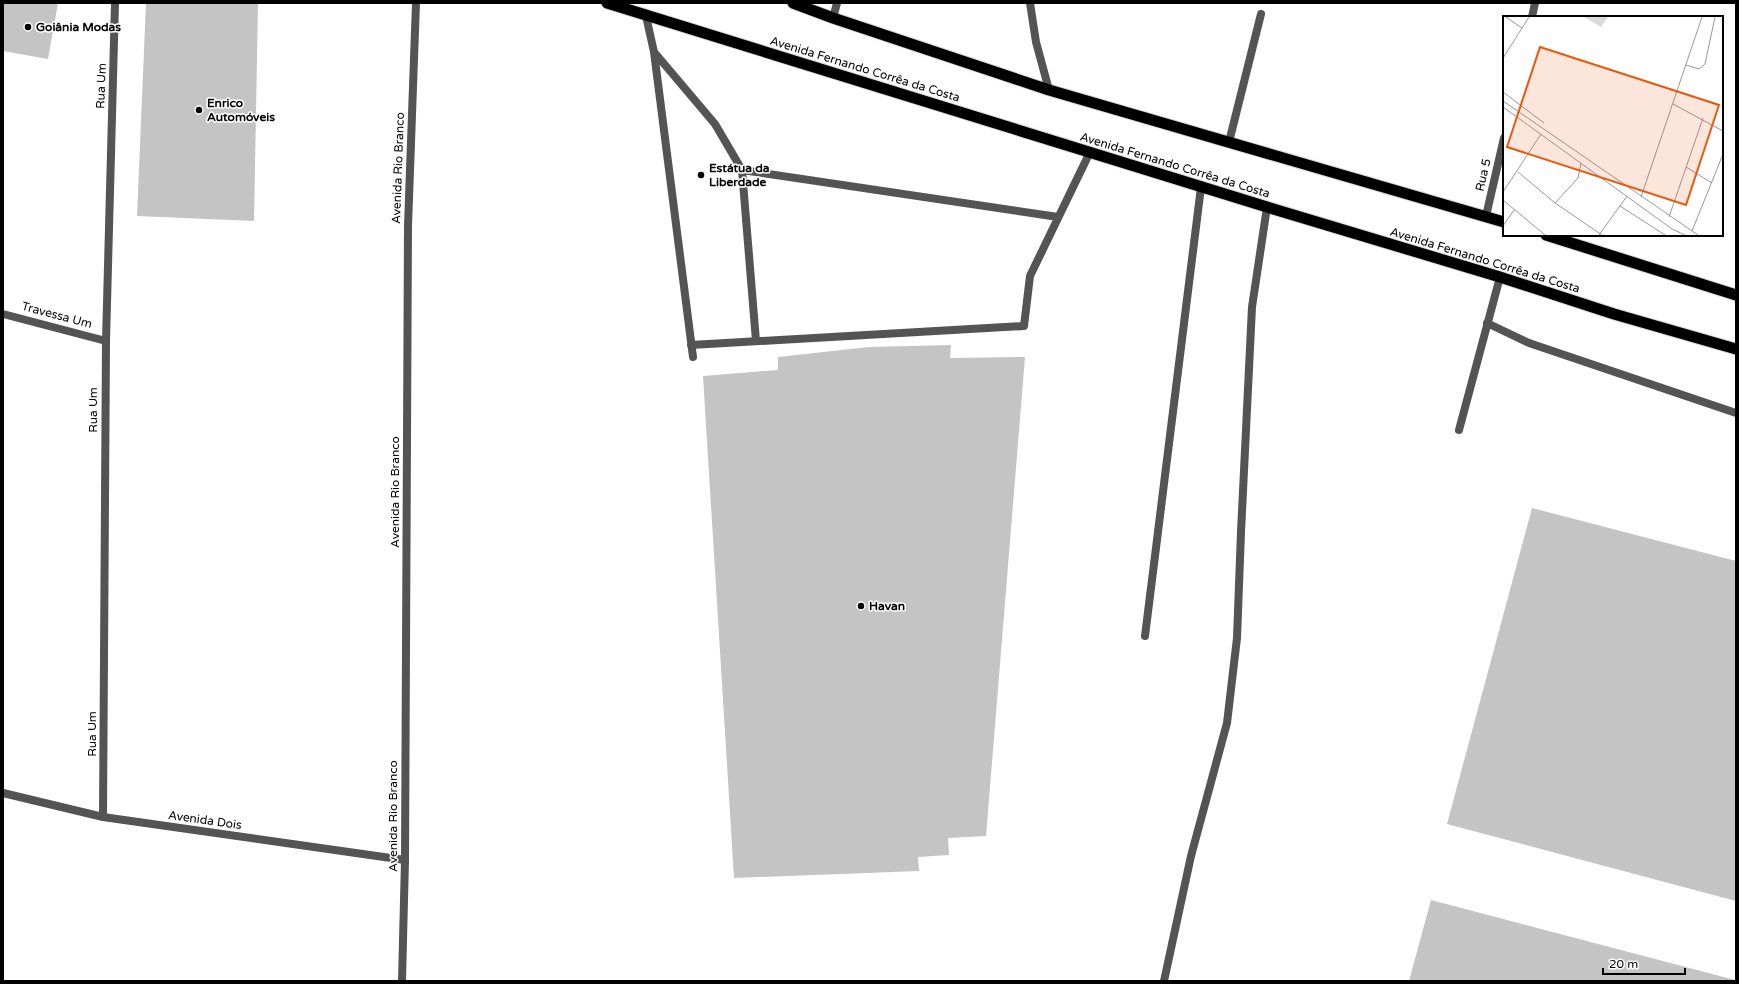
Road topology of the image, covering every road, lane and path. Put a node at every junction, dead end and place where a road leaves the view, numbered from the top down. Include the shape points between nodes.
1 (115, 3) edge
2 (416, 3) edge
3 (607, 3) edge
4 (793, 3) edge
5 (837, 3) edge
6 (1030, 3) edge
7 (1535, 3) edge
8 (1261, 14) dead end
9 (646, 16) junction
10 (1532, 16) edge
11 (833, 18) junction
12 (654, 52) junction
13 (1049, 90) junction
14 (1229, 142) junction
15 (1503, 142) edge
16 (1090, 152) junction
17 (742, 170) junction
18 (1201, 187) junction
19 (1267, 207) junction
20 (1486, 216) junction
21 (1058, 217) junction
22 (1503, 222) edge
23 (1549, 236) edge
24 (1500, 277) junction
25 (1736, 295) edge
26 (3, 314) edge
27 (1487, 323) junction
28 (106, 341) junction
29 (756, 341) junction
30 (691, 345) junction
31 (1736, 349) edge
32 (693, 357) dead end
33 (1736, 413) edge
34 (1459, 430) dead end
35 (1145, 636) dead end
36 (3, 793) edge
37 (103, 817) junction
38 (405, 860) junction
39 (402, 981) edge
40 (1164, 981) edge

1 - 28 street, Rua Um
2 - 38 street, Avenida Rio Branco via 408,234
3 - 9 highway, Avenida Fernando Corrêa da Costa
4 - 11 highway
5 - 11 street
6 - 13 street via 1036,42
7 - 10 street
8 - 14 street
9 - 12 street
9 - 16 highway, Avenida Fernando Corrêa da Costa
11 - 13 highway
12 - 17 street via 715,124
12 - 30 street
13 - 14 highway
14 - 20 highway
15 - 20 street, Rua 5
16 - 18 highway, Avenida Fernando Corrêa da Costa
16 - 21 street
17 - 21 street
17 - 29 street
18 - 19 highway, Avenida Fernando Corrêa da Costa
18 - 35 street
19 - 24 highway, Avenida Fernando Corrêa da Costa
19 - 40 street via 1252,307 1237,638 1227,723 1191,856
20 - 22 highway
21 - 29 street via 1030,276 1024,326
23 - 25 highway
24 - 27 street
24 - 31 highway, Avenida Fernando Corrêa da Costa via 1614,314
26 - 28 street, Travessa Um
27 - 33 street via 1530,343
27 - 34 street
28 - 37 street, Rua Um
29 - 30 street
30 - 32 street
36 - 37 street, Avenida Dois
37 - 38 street, Avenida Dois
38 - 39 street, Avenida Rio Branco

